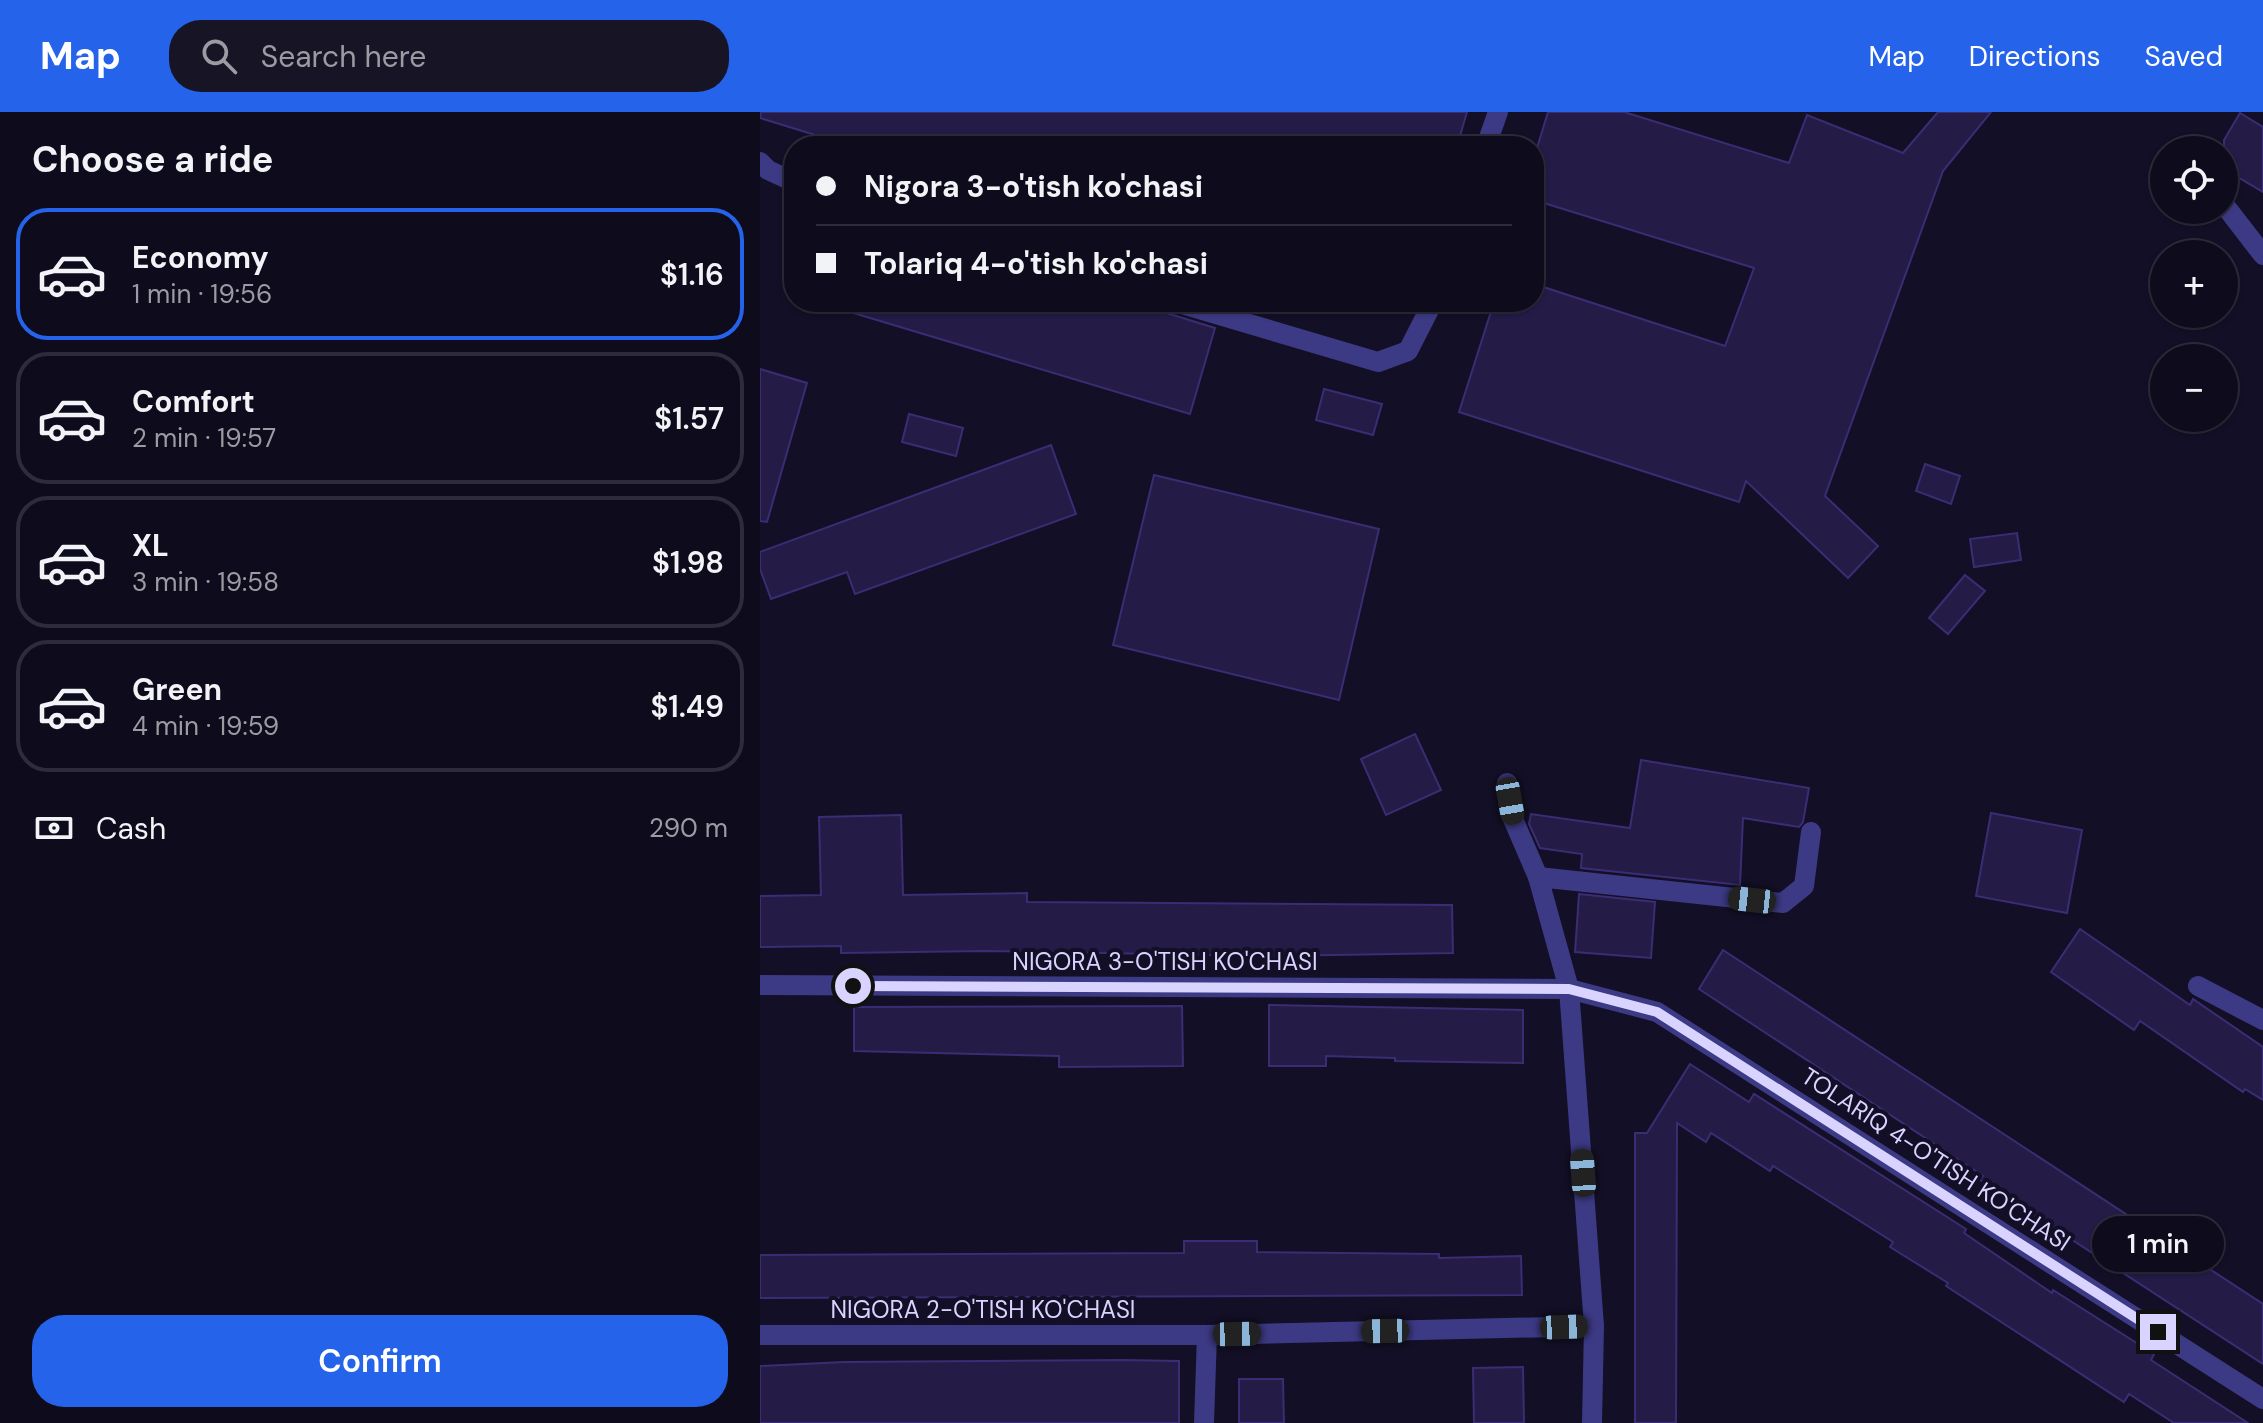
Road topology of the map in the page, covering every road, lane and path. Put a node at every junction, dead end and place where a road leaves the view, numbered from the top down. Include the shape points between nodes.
1 (1498, 112) edge
2 (1490, 136) edge
3 (760, 162) edge
4 (784, 177) edge
5 (2238, 223) edge
6 (2263, 255) edge
7 (1209, 312) edge
8 (1428, 312) edge
9 (1507, 783) dead end
10 (1811, 832) dead end
11 (1538, 877) junction
12 (760, 985) edge
13 (2198, 986) dead end
14 (1569, 989) junction
15 (2263, 1020) edge
16 (1594, 1326) junction
17 (760, 1335) edge
18 (1207, 1335) junction
19 (2263, 1399) edge
20 (1204, 1423) edge
21 (1592, 1423) edge

1 - 2 street
3 - 4 street
5 - 6 street
7 - 8 street via 1378,362 1408,351
9 - 11 street via 1513,819
10 - 11 street via 1804,886 1783,903
11 - 14 street
12 - 14 street, NIGORA 3-O'TISH KO'CHASI
13 - 15 street
14 - 16 street
14 - 19 street, TOLARIQ 4-O'TISH KO'CHASI via 1657,1012
16 - 18 street, NIGORA 2-O'TISH KO'CHASI
16 - 21 street
17 - 18 street, NIGORA 2-O'TISH KO'CHASI
18 - 20 street

